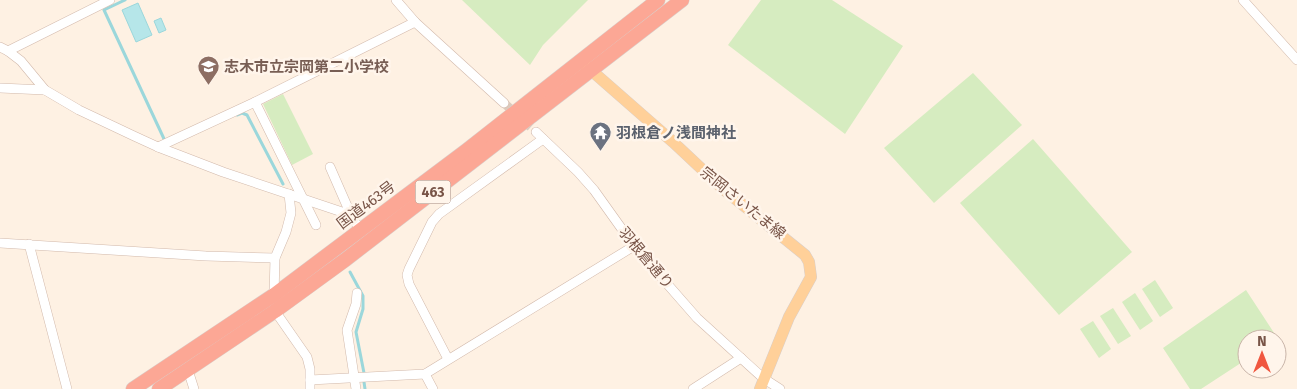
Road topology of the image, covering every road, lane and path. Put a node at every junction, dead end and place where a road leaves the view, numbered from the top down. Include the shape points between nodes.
1 (110, 0) edge
2 (396, 0) edge
3 (658, 0) edge
4 (682, 0) edge
5 (1243, 0) edge
6 (415, 22) junction
7 (4, 49) edge
8 (581, 60) junction
9 (1297, 60) edge
10 (591, 72) junction
11 (0, 88) edge
12 (45, 90) junction
13 (255, 102) junction
14 (504, 103) tunnel mouth
15 (536, 132) tunnel mouth
16 (543, 138) junction
17 (158, 147) junction
18 (330, 167) dead end
19 (289, 194) junction
20 (302, 198) junction
21 (351, 215) junction
22 (316, 225) dead end
23 (360, 230) junction
24 (0, 242) edge
25 (29, 244) junction
26 (634, 246) junction
27 (275, 258) junction
28 (357, 293) dead end
29 (274, 295) junction
30 (275, 311) junction
31 (741, 358) junction
32 (448, 359) junction
33 (188, 370) junction
34 (425, 374) junction
35 (354, 377) junction
36 (761, 384) edge
37 (310, 385) edge
38 (67, 389) edge
39 (133, 389) edge
40 (158, 389) edge
41 (194, 389) edge
42 (356, 389) edge
43 (433, 389) edge
44 (693, 389) edge
45 (780, 389) edge

1 - 7 street
2 - 6 street
3 - 8 highway, 国道463号 / 463
4 - 10 highway, 国道463号 / 463
5 - 9 street
6 - 13 street
6 - 14 street
7 - 12 street via 21,61
8 - 10 main road, 宗岡さいたま線
8 - 23 highway, 国道463号 / 463
10 - 30 highway, 国道463号 / 463
10 - 36 main road, 宗岡さいたま線 via 722,188 805,255 809,262 811,277
11 - 12 street
12 - 17 street via 79,110
13 - 17 street
13 - 20 street
15 - 16 street, 羽根倉通り
16 - 26 street, 羽根倉通り via 594,190
16 - 32 street via 439,214 409,269 409,284
17 - 19 street
18 - 21 street
19 - 20 street
19 - 27 street via 291,213
20 - 21 street
20 - 22 street
21 - 23 street
23 - 29 highway, 国道463号 / 463
24 - 25 street
25 - 27 street
25 - 38 street
26 - 31 street, 羽根倉通り via 698,318
26 - 32 street
27 - 29 street
28 - 35 street via 347,330
29 - 39 highway, 国道463号 / 463
30 - 33 highway, 国道463号 / 463
30 - 37 street via 307,357
31 - 36 street, 羽根倉通り
31 - 44 street
32 - 34 street
33 - 40 highway, 国道463号 / 463
33 - 41 street
34 - 35 street
34 - 43 street
35 - 37 street
35 - 42 street
36 - 45 street, 羽根倉通り

